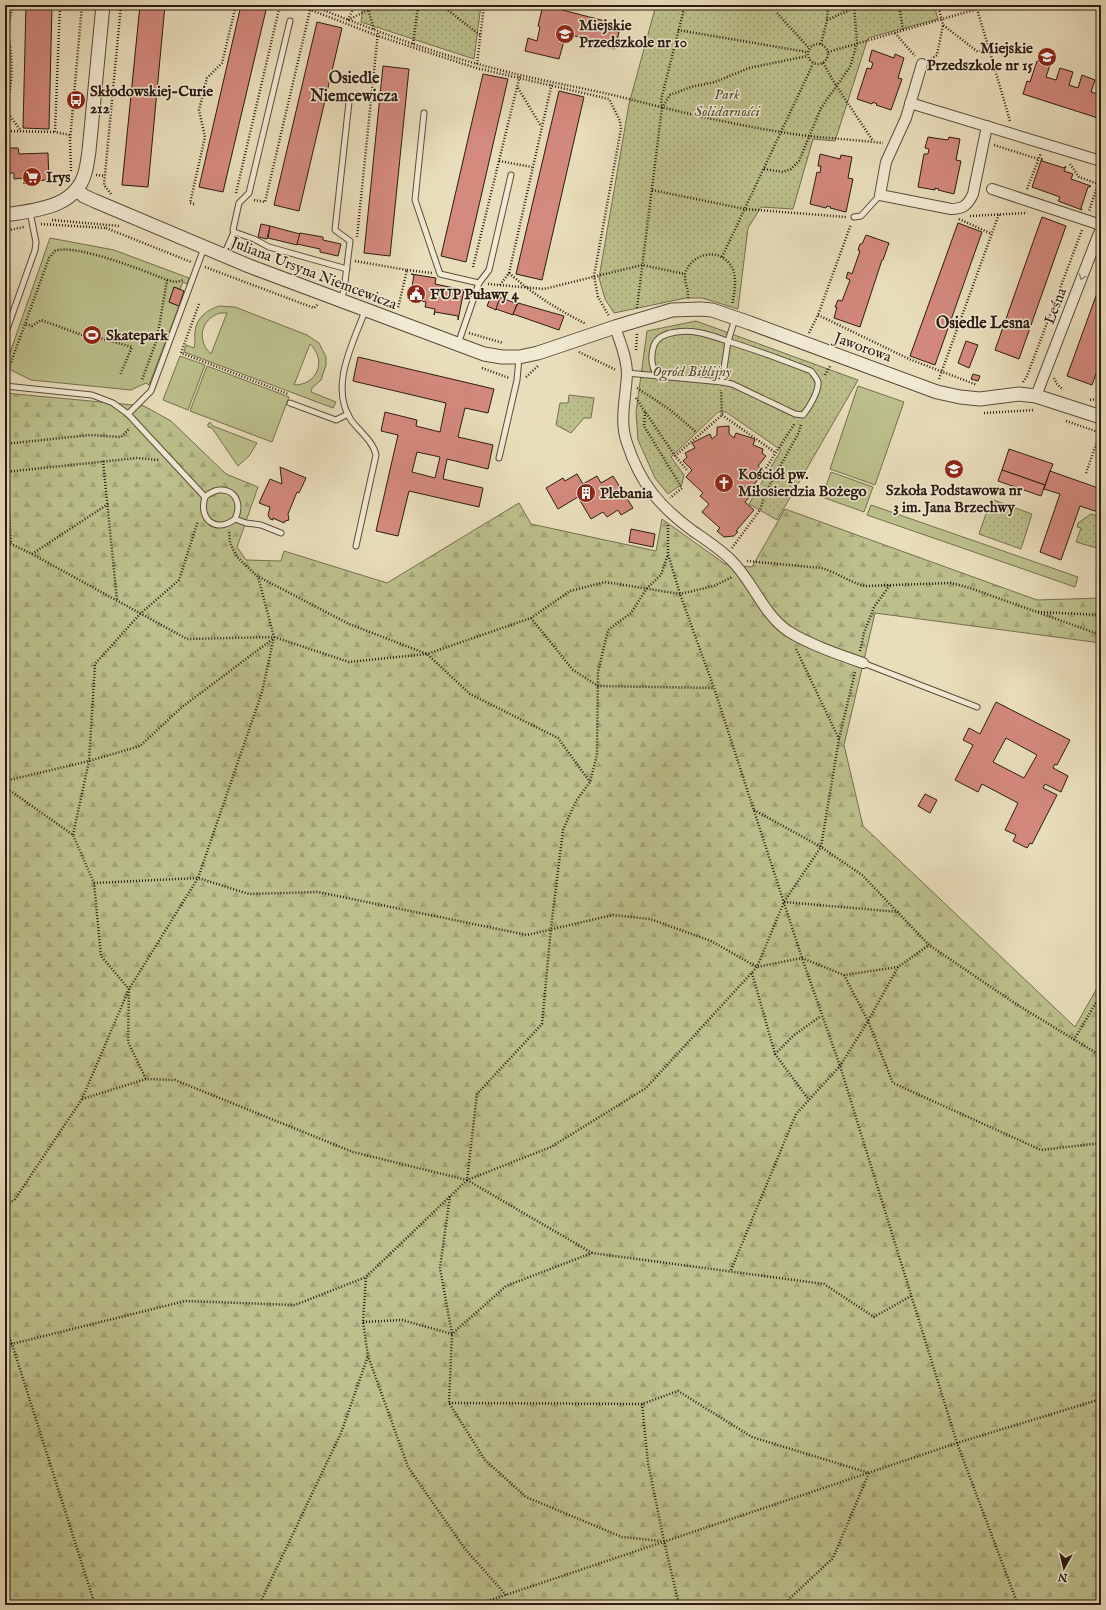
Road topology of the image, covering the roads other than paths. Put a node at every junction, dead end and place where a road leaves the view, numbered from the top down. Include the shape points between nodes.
1 (103, 5) edge
2 (290, 21) dead end
3 (922, 64) road end
4 (350, 102) dead end
5 (910, 103) junction
6 (424, 113) dead end
7 (987, 126) junction
8 (1101, 161) edge
9 (511, 175) dead end
10 (992, 189) dead end
11 (76, 190) junction
12 (880, 195) junction
13 (5, 215) edge
14 (854, 217) road end
15 (32, 219) junction
16 (1101, 226) edge
17 (234, 232) junction
18 (204, 248) junction
19 (224, 256) junction
20 (347, 269) junction
21 (479, 283) junction
22 (340, 301) junction
23 (365, 310) junction
24 (733, 312) junction
25 (615, 327) junction
26 (5, 335) edge
27 (728, 341) junction
28 (458, 345) junction
29 (519, 357) junction
30 (627, 373) junction
31 (658, 377) junction
32 (722, 382) junction
33 (5, 386) edge
34 (1036, 396) junction
35 (290, 403) road end
36 (128, 414) junction
37 (348, 414) junction
38 (1101, 417) edge
39 (499, 458) dead end
40 (205, 497) junction
41 (235, 519) junction
42 (281, 533) dead end
43 (356, 546) dead end
44 (860, 662) joint
45 (977, 707) dead end

1 - 11 street via 89,151 85,173
2 - 17 lane via 249,193 240,203
3 - 5 street
4 - 20 lane via 335,230 350,241
5 - 7 street
5 - 12 street via 886,162
6 - 21 lane via 415,200 440,274
7 - 8 street
7 - 12 street via 973,194 965,207 951,209
9 - 21 lane via 489,270
10 - 16 street
11 - 15 street via 68,198
11 - 18 street, Juliana Ursyna Niemcewicza via 89,199
12 - 14 lane via 861,216
13 - 15 street
15 - 26 lane via 35,250
16 -> 34 street, Leśna
17 - 19 lane
17 - 20 lane via 269,247
18 - 19 street, Juliana Ursyna Niemcewicza
18 - 36 lane via 151,391
19 - 22 street, Juliana Ursyna Niemcewicza
20 - 22 lane
21 - 28 lane
22 - 23 street, Juliana Ursyna Niemcewicza
23 - 28 street, Juliana Ursyna Niemcewicza
23 - 37 lane via 344,372 343,393
24 - 25 street, Jaworowa via 688,308 672,310
24 - 27 lane
24 - 34 street, Jaworowa via 937,392 960,398 980,399 1019,394
25 - 29 street, Juliana Ursyna Niemcewicza
25 - 30 street via 626,360
27 - 31 lane via 687,331 664,335 656,340 653,349 653,370
27 - 32 lane
27 - 32 lane via 811,370 818,386 809,408 803,415 795,414 732,384
28 - 29 street, Juliana Ursyna Niemcewicza via 484,354
29 - 39 lane via 517,380
30 - 31 lane
30 - 44 street via 623,417 626,441 643,481 732,560 769,613 787,630 800,638
31 - 32 lane
33 - 36 lane via 92,395 113,403
34 - 38 street, Jaworowa
35 - 37 lane via 336,420
36 - 40 lane
37 - 43 lane via 372,445 376,455
40 - 41 lane via 203,512 207,519 221,526
40 - 41 lane via 212,491 228,490 238,503
41 - 42 lane
44 - 45 lane

